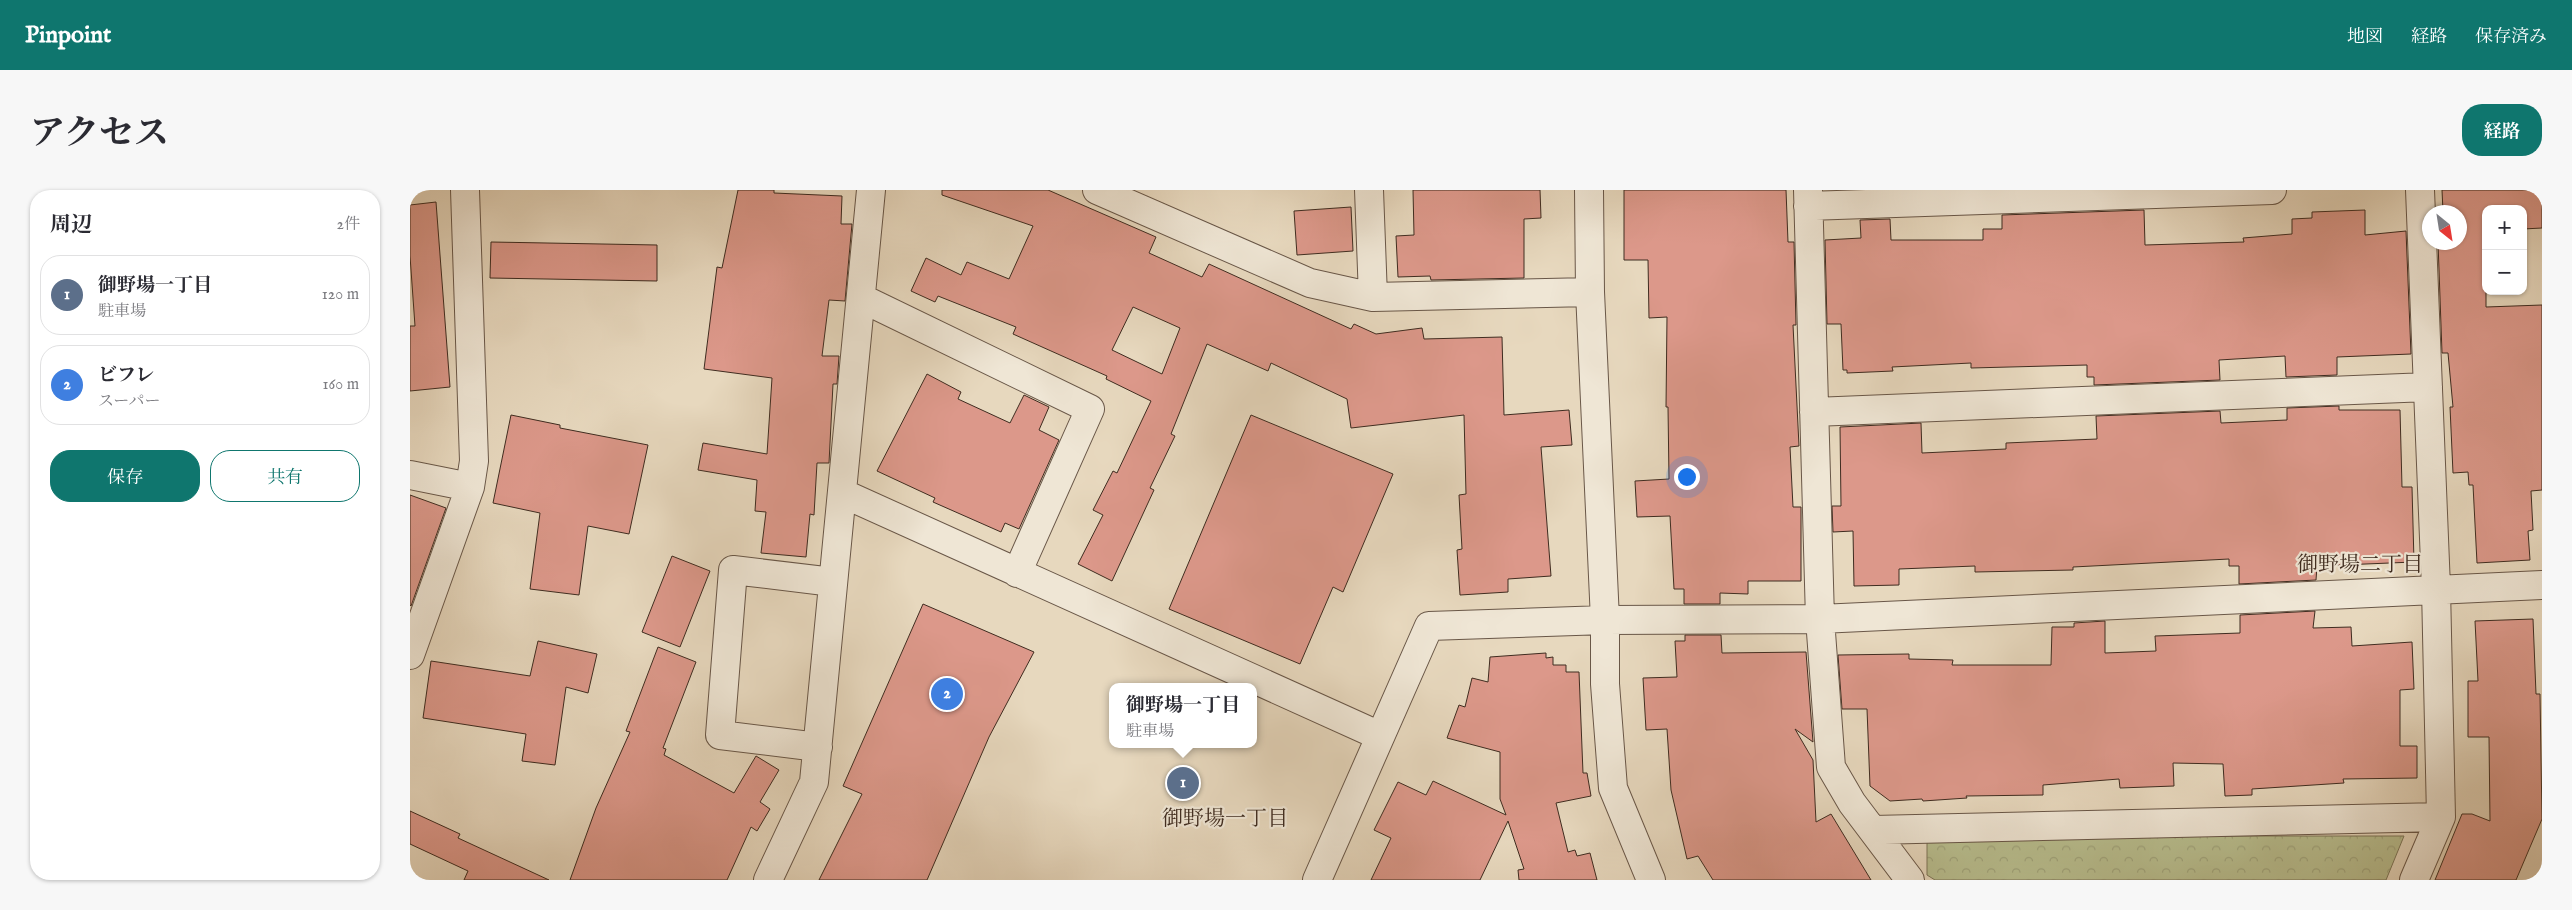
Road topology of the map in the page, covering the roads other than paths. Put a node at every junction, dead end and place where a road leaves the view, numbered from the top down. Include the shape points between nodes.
1 (465, 190) edge
2 (871, 190) edge
3 (1097, 190) edge
4 (1369, 190) edge
5 (1589, 190) edge
6 (2272, 190) edge
7 (2420, 190) edge
8 (1808, 198) edge
9 (1590, 292) junction
10 (1373, 297) junction
11 (861, 298) junction
12 (2428, 387) junction
13 (1814, 412) junction
14 (410, 475) edge
15 (470, 487) junction
16 (842, 493) junction
17 (1017, 573) junction
18 (833, 582) junction
19 (2542, 585) edge
20 (2436, 588) junction
21 (1820, 619) junction
22 (1605, 620) junction
23 (410, 655) edge
24 (1380, 736) junction
25 (818, 747) junction
26 (2441, 817) junction
27 (1872, 830) junction
28 (768, 880) edge
29 (1317, 880) edge
30 (1651, 880) edge
31 (1910, 880) edge
32 (2414, 880) edge

1 - 15 street via 474,461
2 - 11 street
3 - 10 street via 1310,284
4 - 10 street
5 - 9 street
6 - 8 street
7 - 12 street
8 - 13 street
9 - 10 street
9 - 22 street
11 - 16 street
11 - 17 street via 1090,409
12 - 13 street
12 - 20 street
13 - 21 street
14 - 15 street
15 - 23 street
16 - 17 street
16 - 18 street
17 - 24 street
18 - 25 street
18 - 25 street via 733,570 720,735
19 - 20 street
20 - 21 street
20 - 26 street
21 - 22 street
21 - 27 street via 1831,767
22 - 24 street via 1429,626
22 - 30 street via 1605,684 1612,788
24 - 29 street
25 - 28 street via 814,782
26 - 27 street
26 - 32 street
27 - 31 street

